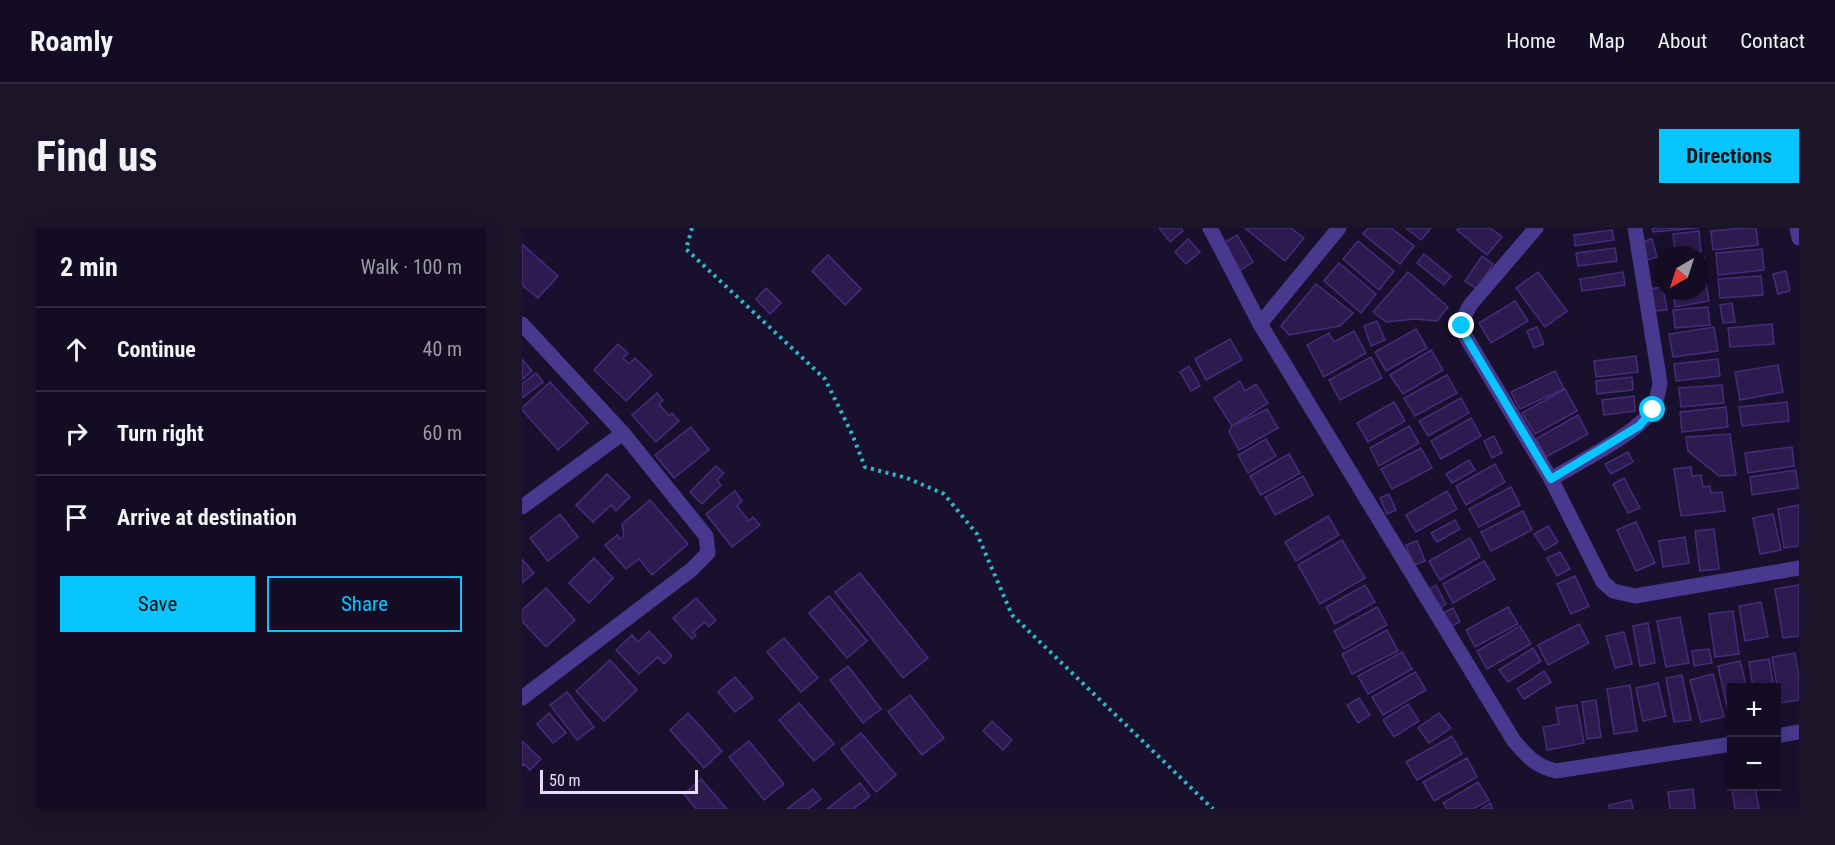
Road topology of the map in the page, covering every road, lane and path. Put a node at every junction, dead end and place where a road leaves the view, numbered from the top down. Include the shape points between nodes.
1 (692, 228) edge
2 (1210, 228) edge
3 (1339, 228) edge
4 (1536, 228) edge
5 (1635, 228) edge
6 (1797, 228) edge
7 (1799, 238) edge
8 (522, 324) edge
9 (1260, 324) junction
10 (623, 433) junction
11 (1551, 479) junction
12 (522, 507) edge
13 (1799, 568) edge
14 (522, 698) edge
15 (1799, 732) edge
16 (1781, 735) edge
17 (1727, 745) edge
18 (1212, 809) edge

1 - 18 path via 686,249 825,379 865,467 907,478 944,494 977,534 1012,615
2 - 9 street
3 - 9 street
4 - 11 street via 1471,304 1462,326
5 - 11 street via 1660,383 1657,400 1639,426
6 - 7 street
8 - 10 street
9 - 17 street via 1514,741 1530,760 1556,771
10 - 12 street
10 - 14 street via 706,536 708,553
11 - 13 street via 1603,582 1613,591 1635,596
15 - 16 street

